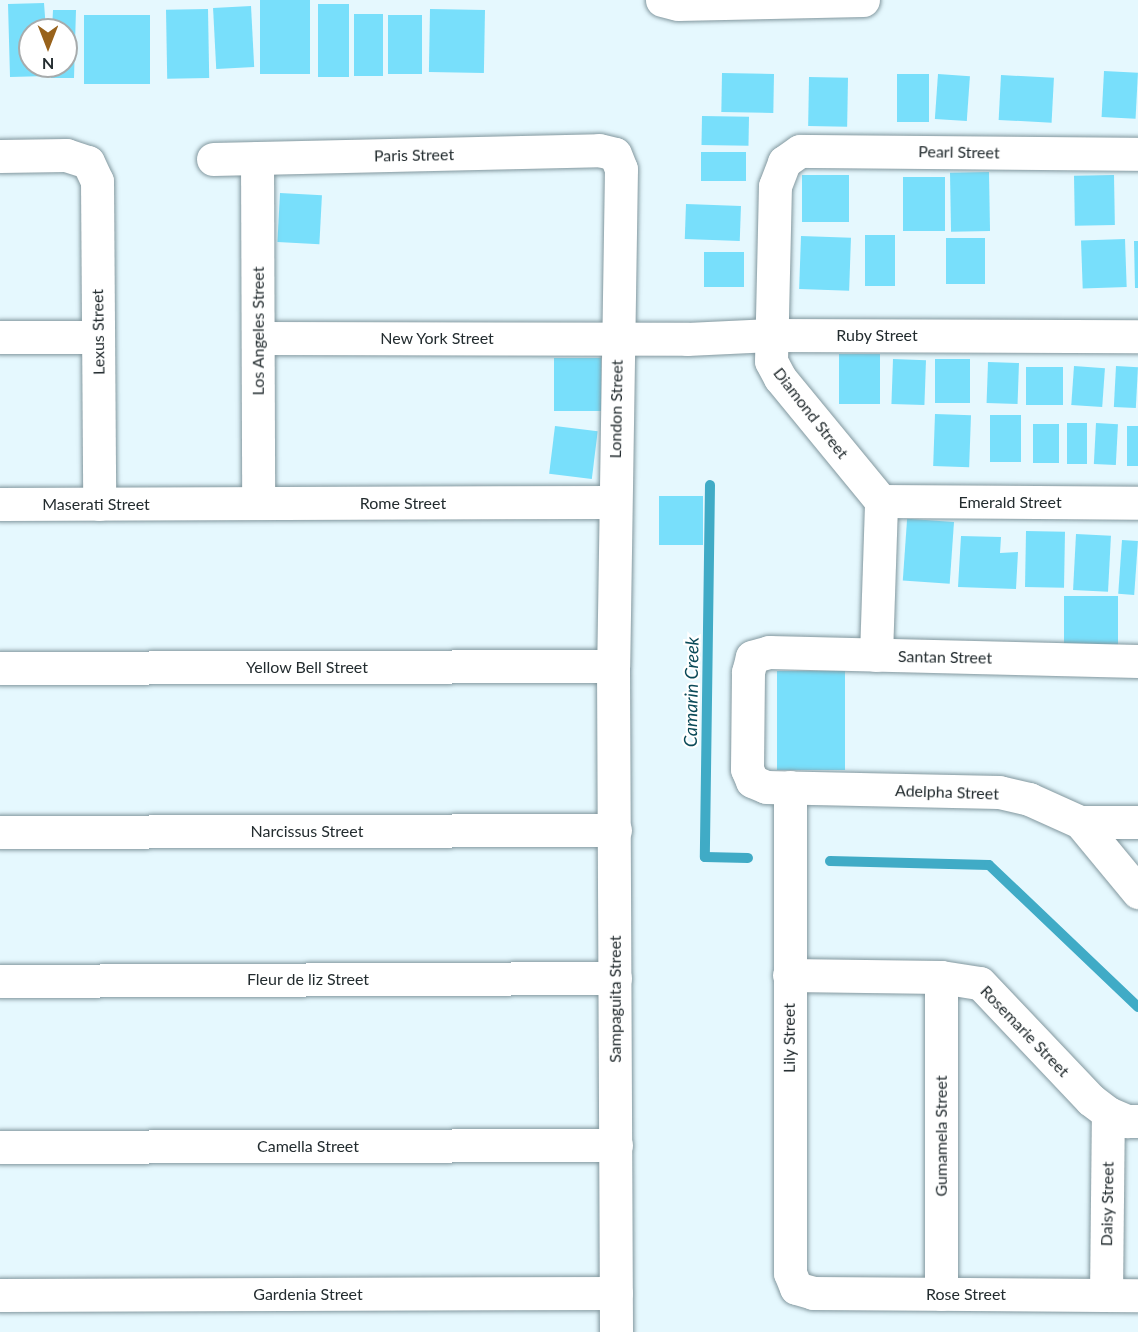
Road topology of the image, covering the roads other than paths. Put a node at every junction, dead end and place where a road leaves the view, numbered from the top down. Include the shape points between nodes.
1 (662, 0) edge
2 (863, 0) edge
3 (615, 154) joint
4 (1138, 154) edge
5 (0, 156) edge
6 (257, 158) junction
7 (213, 159) dead end
8 (784, 162) joint
9 (771, 335) junction
10 (1138, 336) edge
11 (0, 337) edge
12 (98, 337) junction
13 (258, 338) junction
14 (617, 339) junction
15 (881, 501) junction
16 (615, 502) junction
17 (258, 503) junction
18 (1138, 503) edge
19 (0, 504) edge
20 (99, 504) junction
21 (192, 504) joint
22 (876, 655) junction
23 (1138, 661) edge
24 (614, 666) junction
25 (0, 668) edge
26 (752, 781) joint
27 (790, 787) junction
28 (1080, 822) junction
29 (1138, 822) edge
30 (615, 830) junction
31 (0, 832) edge
32 (1138, 892) edge
33 (789, 975) junction
34 (941, 977) junction
35 (615, 978) junction
36 (0, 981) edge
37 (1123, 1117) edge
38 (616, 1145) junction
39 (0, 1147) edge
40 (796, 1288) joint
41 (616, 1293) junction
42 (941, 1294) junction
43 (0, 1295) edge
44 (1106, 1295) junction
45 (1138, 1295) edge
46 (616, 1332) edge

1 - 2 street via 678,4
3 - 6 street, Paris Street via 599,150
3 - 14 street, London Street via 621,169
4 - 8 street, Pearl Street via 800,151
5 - 12 street, Lexus Street via 66,155 87,162 97,181
6 - 7 street, Paris Street
6 - 13 street, Los Angeles Street
8 - 9 street, Diamond Street via 775,186
9 - 10 street, Ruby Street
9 - 14 street, Ruby Street
9 - 15 street, Diamond Street via 774,370
11 - 12 street
12 - 20 street, Lexus Street
13 - 14 street, New York Street
13 - 17 street, Los Angeles Street
14 - 16 street, London Street
15 - 18 street, Emerald Street
15 - 22 street
16 - 17 street, Rome Street
16 - 24 street, London Street
17 - 21 street, Rome Street
19 - 20 street, Maserati Street
20 - 21 street, Maserati Street
22 - 23 street, Santan Street
22 - 26 street, Santan Street via 769,652 752,657 748,672 747,769
24 - 25 street, Yellow Bell Street
24 - 30 street, Sampaguita Street
26 - 27 street, Adelpha Street via 766,787
27 - 28 street, Adelpha Street via 999,792 1029,799
27 - 33 street, Lily Street
28 - 29 street, Adelpha Street
28 - 32 street
30 - 31 street, Narcissus Street
30 - 35 street, Sampaguita Street
33 - 34 street, Rosemarie Street
33 - 40 street, Lily Street via 790,1273
34 - 37 street, Rosemarie Street via 980,983 1091,1100
34 - 42 street, Gumamela Street
35 - 36 street, Fleur de liz Street
35 - 38 street, Sampaguita Street
37 - 44 street, Daisy Street
38 - 39 street, Camella Street
38 - 41 street, Sampaguita Street
40 - 42 street, Rose Street via 813,1293
41 - 43 street, Gardenia Street
41 - 46 street, Sampaguita Street
42 - 44 street, Rose Street
44 - 45 street, Rose Street

